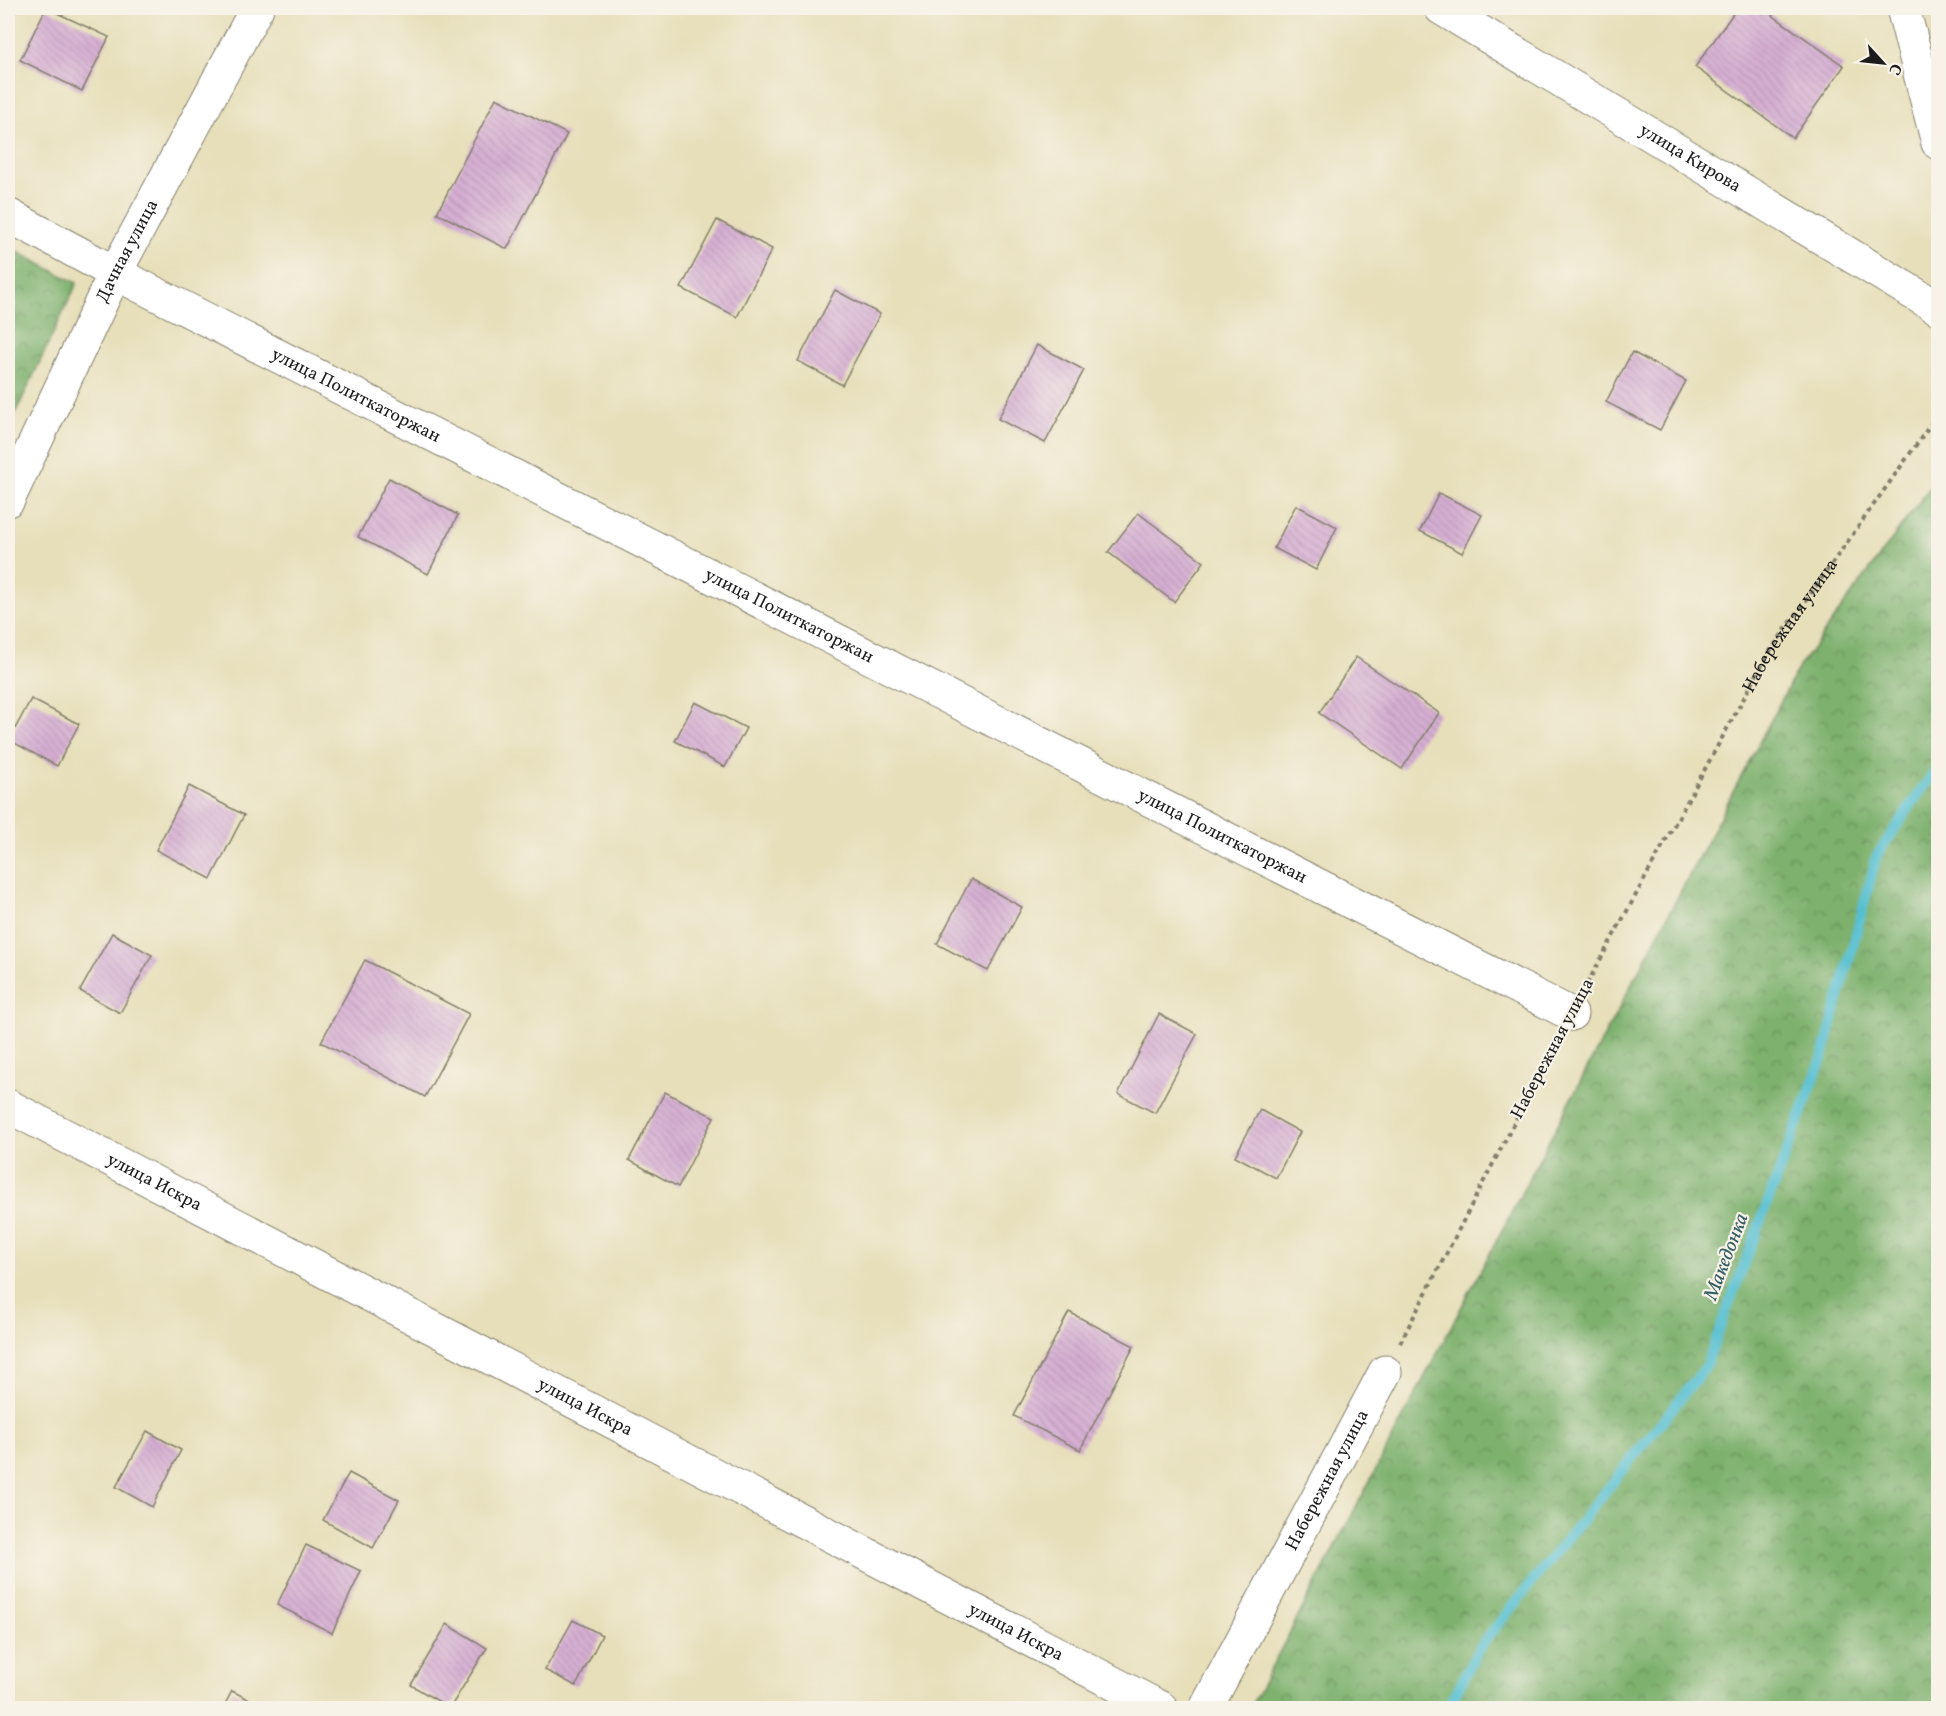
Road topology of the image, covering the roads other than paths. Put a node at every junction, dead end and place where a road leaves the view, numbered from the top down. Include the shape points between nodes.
1 (256, 8) edge
2 (1441, 8) edge
3 (1903, 8) edge
4 (1938, 143) edge
5 (8, 215) edge
6 (115, 273) junction
7 (1938, 308) edge
8 (8, 500) edge
9 (1570, 1014) road end
10 (8, 1106) edge
11 (1385, 1372) road end
12 (1161, 1708) edge
13 (1206, 1708) edge

1 - 6 street, Дачная улица
2 - 7 street, улица Кирова
3 - 4 street
5 - 6 street, улица Политкаторжан
6 - 8 street, Дачная улица
6 - 9 street, улица Политкаторжан
10 - 12 street, улица Искра
11 - 13 street, Набережная улица

